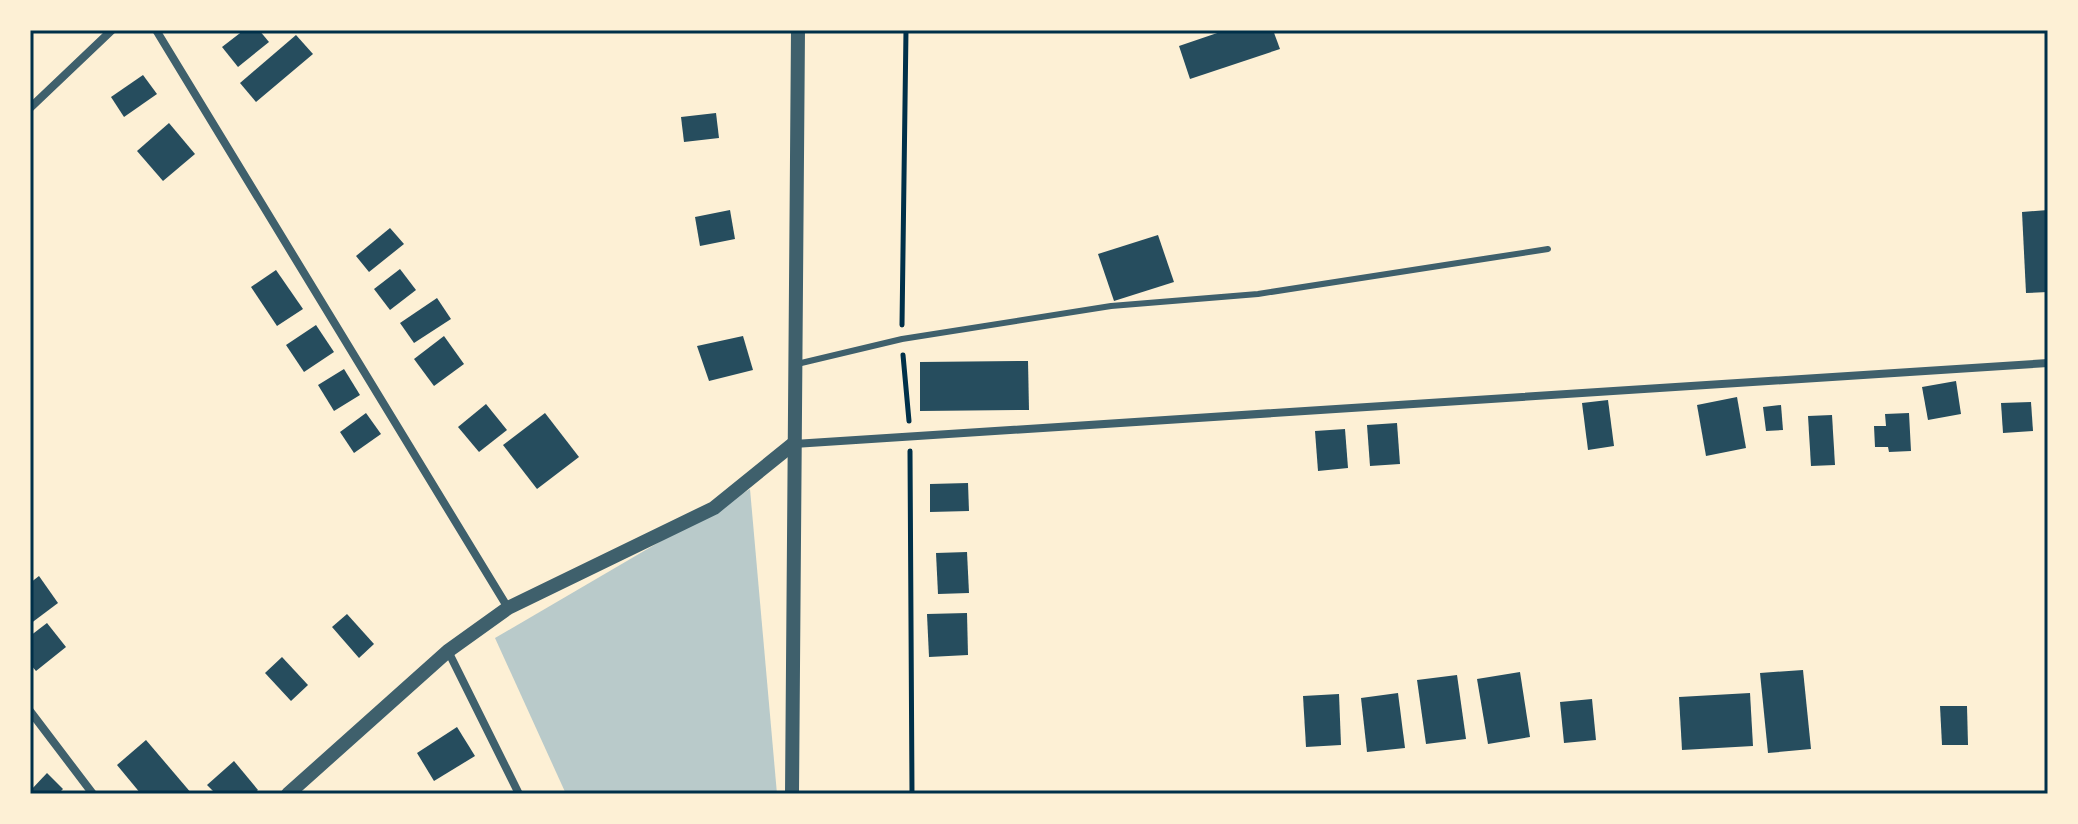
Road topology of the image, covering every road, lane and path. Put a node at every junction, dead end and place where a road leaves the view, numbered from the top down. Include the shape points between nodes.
1 (112, 30) edge
2 (156, 30) edge
3 (798, 30) edge
4 (906, 30) edge
5 (30, 108) edge
6 (1548, 249) dead end
7 (902, 339) junction
8 (2048, 363) edge
9 (794, 365) junction
10 (910, 435) junction
11 (793, 444) junction
12 (508, 608) junction
13 (448, 651) junction
14 (30, 711) edge
15 (93, 794) edge
16 (288, 794) edge
17 (519, 794) edge
18 (792, 794) edge
19 (912, 794) edge

1 - 5 street
2 - 12 street
3 - 9 street
4 - 7 path
6 - 7 lane via 1258,294 1111,306
7 - 9 lane
7 - 10 path
8 - 10 street
9 - 11 street
10 - 11 street
10 - 19 path
11 - 12 street via 714,508
11 - 18 street
12 - 13 street
13 - 16 street
13 - 17 street
14 - 15 street

